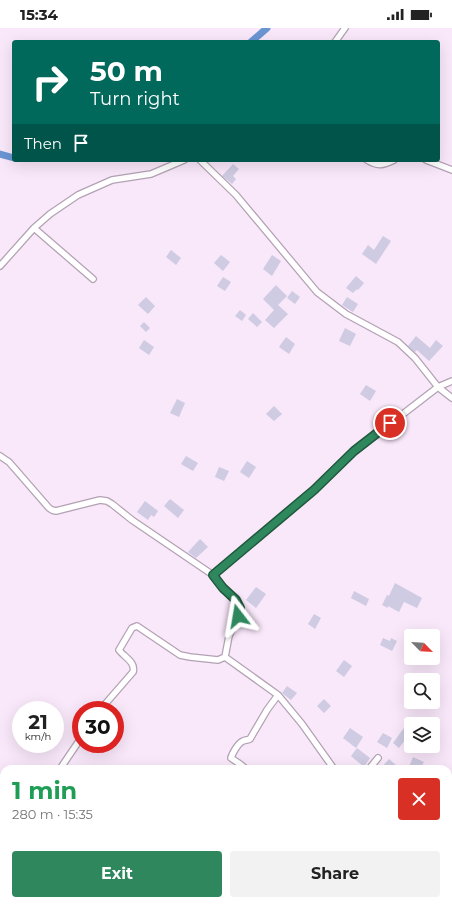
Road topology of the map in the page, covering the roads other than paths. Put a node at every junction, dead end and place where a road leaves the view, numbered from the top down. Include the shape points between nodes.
1 (345, 28) edge
2 (336, 40) edge
3 (179, 162) edge
4 (202, 162) edge
5 (370, 162) edge
6 (389, 162) edge
7 (431, 162) edge
8 (452, 170) edge
9 (34, 228) junction
10 (0, 266) edge
11 (93, 280) dead end
12 (452, 381) edge
13 (438, 387) junction
14 (452, 398) edge
15 (0, 456) edge
16 (213, 575) junction
17 (225, 657) junction
18 (278, 695) junction
19 (108, 701) edge
20 (72, 751) edge
21 (378, 758) dead end
22 (63, 765) edge
23 (241, 765) edge
24 (331, 765) edge
25 (372, 765) edge

1 - 2 street
3 - 9 street via 151,174 112,180 78,195
4 - 13 street via 236,195 317,292 346,314 398,342 415,358
5 - 6 street
7 - 8 street
9 - 10 street
9 - 11 street
12 - 13 street
13 - 14 street
13 - 16 street via 354,451 314,490
15 - 16 street via 52,510 100,500 107,501
16 - 17 street via 240,608 229,636
17 - 18 street
17 - 19 street via 218,660 180,655 137,626 132,628 119,650 133,665 133,672
18 - 23 street via 250,739 240,743 231,755 231,758
18 - 24 street
20 - 22 street
21 - 25 street

